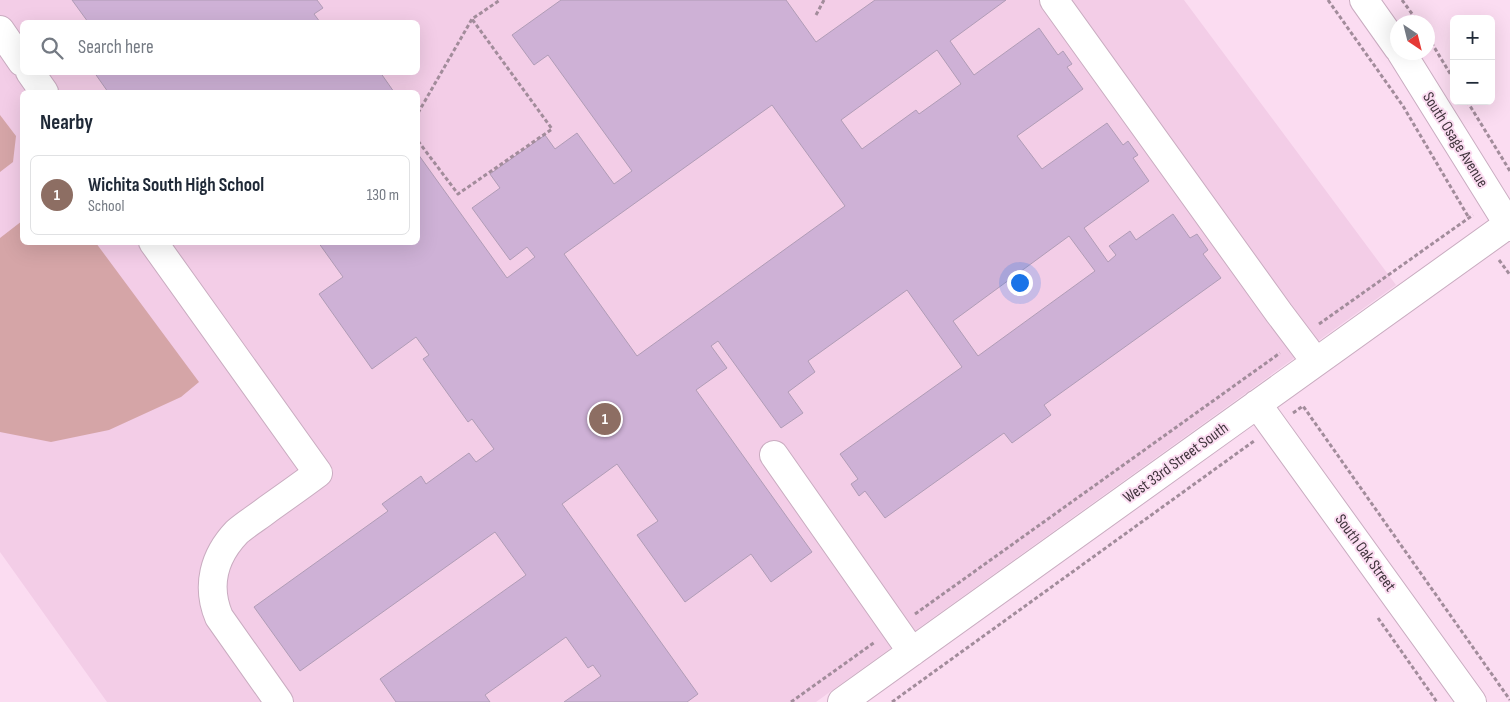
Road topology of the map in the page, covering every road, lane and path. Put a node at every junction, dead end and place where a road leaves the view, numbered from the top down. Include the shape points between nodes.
1 (500, 0) edge
2 (823, 0) edge
3 (1054, 0) edge
4 (1328, 0) edge
5 (1364, 0) edge
6 (1402, 0) edge
7 (816, 15) dead end
8 (1413, 15) edge
9 (472, 19) junction
10 (0, 30) edge
11 (1390, 37) edge
12 (1435, 49) edge
13 (20, 59) edge
14 (1406, 60) edge
15 (1450, 73) edge
16 (32, 75) edge
17 (43, 90) edge
18 (1469, 105) edge
19 (420, 110) edge
20 (420, 144) edge
21 (1510, 171) edge
22 (1493, 200) junction
23 (1469, 218) junction
24 (1510, 225) edge
25 (155, 245) edge
26 (1299, 339) junction
27 (1316, 362) junction
28 (1257, 404) junction
29 (1273, 427) junction
30 (774, 454) dead end
31 (895, 628) junction
32 (912, 652) junction
33 (858, 698) edge
34 (1510, 700) edge
35 (279, 702) edge
36 (791, 702) edge
37 (892, 702) edge
38 (1472, 702) edge

1 - 9 path
2 - 7 path
3 - 26 street
4 - 23 path via 1403,106
5 - 11 street
6 - 8 path
9 - 19 path
9 - 20 path via 552,129 458,194
10 - 13 street
12 - 15 path
14 - 22 street, South Osage Avenue
16 - 17 street
18 - 21 path
22 - 23 path
22 - 24 street, South Osage Avenue
23 - 26 path
24 - 27 street, West 33rd Street South
25 - 35 street via 318,473 238,532 225,546 214,574 213,603 219,617
26 - 27 street
26 - 31 path
27 - 28 street, West 33rd Street South
28 - 29 street, South Oak Street
28 - 32 street, West 33rd Street South
29 - 34 path via 1303,406
29 - 37 path
29 - 38 street, South Oak Street
30 - 31 street
31 - 32 street
31 - 36 path
32 - 33 street, West 33rd Street South

